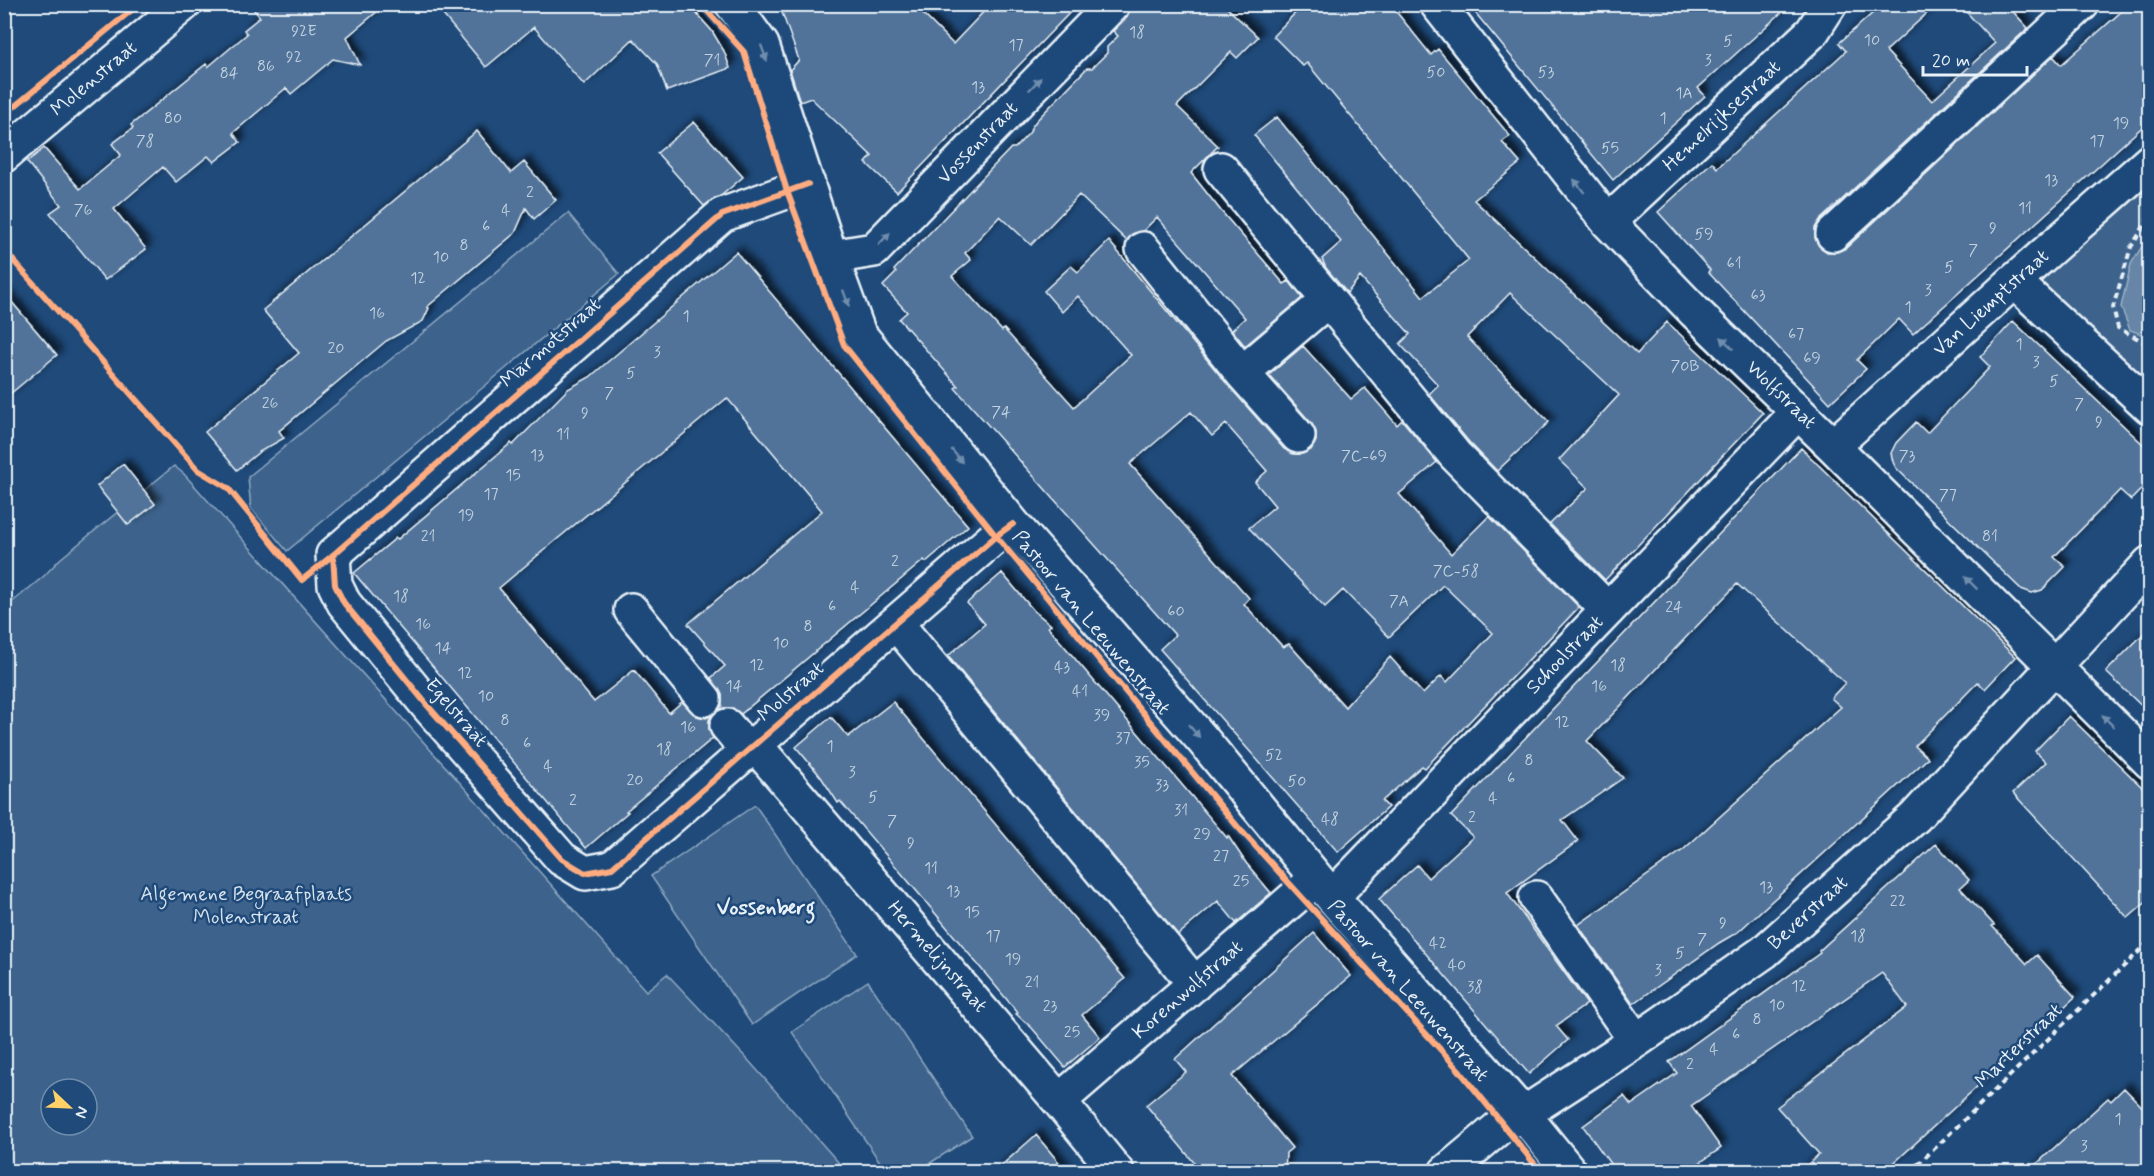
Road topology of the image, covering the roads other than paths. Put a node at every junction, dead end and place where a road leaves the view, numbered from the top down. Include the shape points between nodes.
1 (184, 4) edge
2 (732, 4) edge
3 (1113, 4) edge
4 (1437, 4) edge
5 (1830, 4) edge
6 (2074, 7) edge
7 (9, 143) edge
8 (2150, 161) edge
9 (1221, 169) dead end
10 (808, 184) junction
11 (1608, 222) junction
12 (1833, 234) dead end
13 (1143, 249) dead end
14 (831, 257) junction
15 (2014, 281) junction
16 (1328, 300) junction
17 (1242, 373) junction
18 (2150, 406) edge
19 (1798, 412) junction
20 (1298, 436) dead end
21 (1833, 446) junction
22 (1012, 524) junction
23 (333, 555) joint
24 (2150, 563) edge
25 (631, 609) dead end
26 (1608, 610) junction
27 (896, 623) junction
28 (2055, 667) junction
29 (704, 699) dead end
30 (727, 726) dead end
31 (751, 748) junction
32 (2150, 762) edge
33 (585, 873) joint
34 (1324, 888) junction
35 (1536, 898) dead end
36 (1195, 984) junction
37 (1636, 1041) junction
38 (1059, 1101) junction
39 (1523, 1114) junction
40 (1117, 1172) edge
41 (1446, 1172) edge
42 (1570, 1172) edge

1 - 7 street, Molenstraat
2 -> 10 street, Pastoor van Leeuwenstraat via 762,45
14 -> 3 street, Vossenstraat via 874,250
11 -> 4 street, Wolfstraat
5 - 11 street, Hemelrijksestraat via 1812,32
6 - 12 street
8 - 15 street, Van Liemptstraat
9 - 16 street
10 - 14 street, Pastoor van Leeuwenstraat
10 - 23 street, Marmotstraat via 722,215
19 -> 11 street, Wolfstraat
13 - 17 street
14 -> 22 street, Pastoor van Leeuwenstraat via 859,334
15 - 18 street
15 - 21 street, Van Liemptstraat
16 - 17 street
16 - 26 street via 1455,455
17 - 20 street
19 - 21 street, Wolfstraat
19 - 26 street, Schoolstraat
28 -> 21 street, Wolfstraat
22 - 27 street, Molstraat
22 -> 34 street, Pastoor van Leeuwenstraat via 1202,739
23 - 33 street, Egelstraat via 335,585 344,603 562,859
24 - 28 street, Beverstraat
25 - 29 street
26 - 34 street, Schoolstraat
27 - 31 street, Molstraat
27 - 36 street
32 -> 28 street, Wolfstraat
28 - 37 street, Beverstraat via 1915,817 1764,952
30 - 31 street, Hermelijnstraat
31 - 33 street, Molstraat via 612,868
31 - 38 street, Hermelijnstraat
34 - 36 street, Korenwolfstraat
34 - 39 street, Pastoor van Leeuwenstraat
35 - 37 street
36 - 38 street, Korenwolfstraat
37 - 39 street, Beverstraat
38 - 40 street, Hermelijnstraat
39 - 41 street, Beverstraat via 1502,1125
39 - 42 street, Pastoor van Leeuwenstraat

